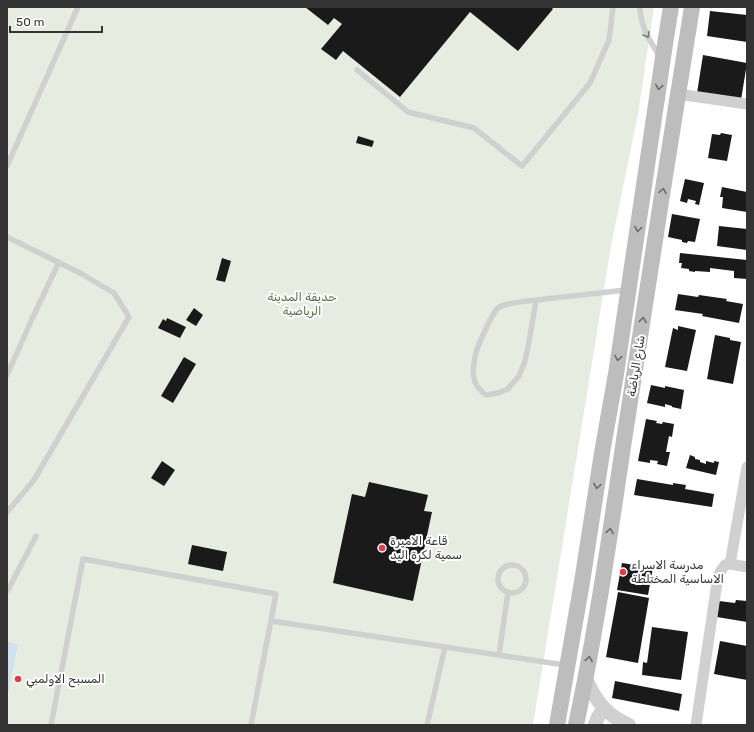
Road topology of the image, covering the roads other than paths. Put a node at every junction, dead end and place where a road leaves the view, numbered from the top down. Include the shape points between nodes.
1 (78, 7) edge
2 (613, 7) edge
3 (640, 7) edge
4 (671, 7) edge
5 (692, 7) edge
6 (662, 61) junction
7 (357, 70) dead end
8 (678, 94) junction
9 (747, 104) edge
10 (7, 166) edge
11 (7, 237) edge
12 (60, 262) junction
13 (629, 290) junction
14 (536, 300) junction
15 (7, 375) edge
16 (602, 453) junction
17 (622, 456) junction
18 (747, 467) edge
19 (7, 512) edge
20 (36, 536) dead end
21 (730, 564) junction
22 (747, 567) edge
23 (7, 591) edge
24 (508, 592) junction
25 (271, 621) junction
26 (445, 647) junction
27 (499, 655) junction
28 (567, 665) junction
29 (586, 679) junction
30 (604, 709) junction
31 (51, 725) edge
32 (251, 725) edge
33 (427, 725) edge
34 (556, 725) edge
35 (576, 725) edge
36 (595, 725) edge
37 (629, 725) edge
38 (696, 725) edge

1 - 10 lane
2 - 7 lane via 609,40 590,83 522,166 474,128 408,112
3 -> 6 lane via 643,26
4 - 6 main road, شارع الرياضة
5 - 8 main road, شارع الرياضة
6 -> 13 main road, شارع الرياضة
8 - 9 street
17 -> 8 main road, شارع الرياضة
11 - 12 lane
12 - 15 lane
12 - 19 lane via 114,293 129,317 34,480
13 - 14 lane
13 -> 16 main road, شارع الرياضة
14 - 14 lane via 498,307 491,318 476,353 473,371 477,388 486,395 508,389 519,376 525,361
16 - 17 main road
16 -> 28 main road, شارع الرياضة
29 -> 17 main road, شارع الرياضة
18 - 21 street
20 - 23 lane
21 - 22 street
21 - 38 street via 725,565 718,576
24 - 24 lane via 521,589 524,585 524,572 518,566 508,565 501,570 499,583
24 - 27 lane
25 - 26 lane
25 - 31 lane via 276,594 83,559
25 - 32 lane
26 - 27 lane
26 - 33 lane
27 - 28 lane
28 - 34 main road, شارع الرياضة
29 - 30 street
29 - 35 main road, شارع الرياضة
30 - 36 street
30 - 37 street

